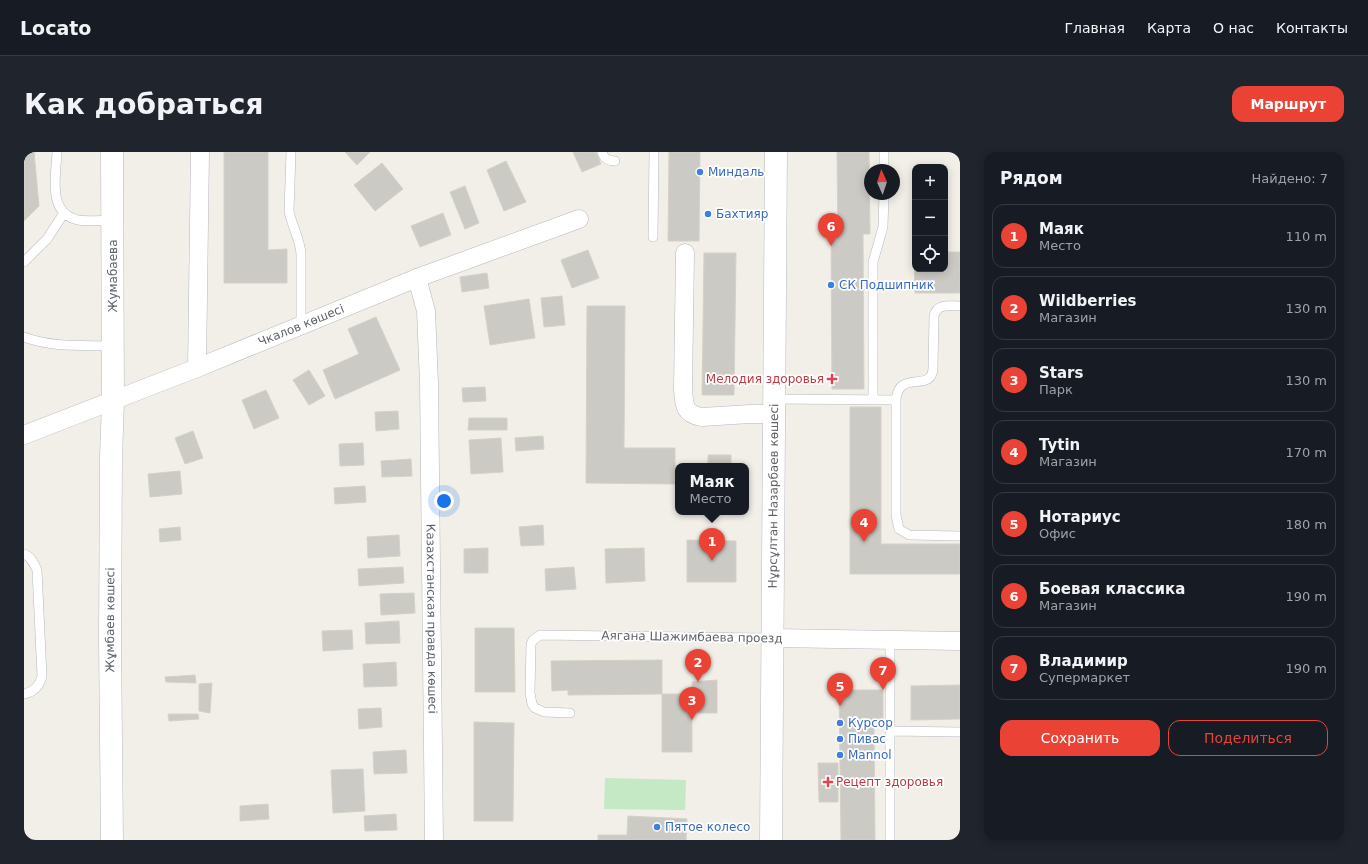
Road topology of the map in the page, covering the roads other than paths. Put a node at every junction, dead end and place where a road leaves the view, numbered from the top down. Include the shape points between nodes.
1 (57, 152) edge
2 (112, 152) edge
3 (200, 152) edge
4 (290, 152) edge
5 (602, 152) edge
6 (654, 152) edge
7 (776, 152) edge
8 (884, 152) edge
9 (615, 162) dead end
10 (884, 164) edge
11 (884, 200) edge
12 (64, 213) junction
13 (579, 219) dead end
14 (113, 220) junction
15 (653, 237) dead end
16 (685, 253) dead end
17 (24, 262) edge
18 (417, 278) junction
19 (960, 306) edge
20 (301, 325) junction
21 (24, 337) edge
22 (113, 346) junction
23 (197, 368) junction
24 (873, 400) junction
25 (896, 400) junction
26 (113, 401) junction
27 (774, 407) junction
28 (24, 435) edge
29 (960, 536) edge
30 (24, 554) edge
31 (773, 638) junction
32 (890, 640) junction
33 (960, 641) edge
34 (24, 694) edge
35 (570, 713) dead end
36 (890, 731) junction
37 (960, 732) edge
38 (112, 840) edge
39 (434, 840) edge
40 (771, 840) edge
41 (890, 840) edge

1 - 12 lane via 56,196
2 - 14 main road, Жумабаева
3 - 23 street
4 - 20 lane via 290,211 301,254
5 - 9 lane via 607,160
6 - 15 lane
7 - 27 main road, Нұрсұлтан Назарбаев көшесі
8 - 10 lane
11 - 24 lane via 883,227 874,262
12 - 14 lane via 77,220
12 - 17 lane via 47,239
13 - 18 street, Чкалов көшесі
14 - 22 main road, Жумабаева
16 - 27 street via 686,409 694,416 702,417 750,414
18 - 20 street, Чкалов көшесі
18 - 39 street, Казахстанская правда көшесі via 426,310 429,384
19 - 25 lane via 941,306 936,310 932,375 926,380 901,386
20 - 23 street, Чкалов көшесі
21 - 22 lane via 57,344
22 - 26 main road, Жумабаева
23 - 26 street, Чкалов көшесі
24 - 25 lane
24 - 27 lane
25 - 29 lane via 896,522 899,529 909,535
26 - 28 street, Чкалов көшесі
26 - 38 main road, Жұмбаев көшесі via 110,632
27 - 31 main road, Нұрсұлтан Назарбаев көшесі
30 - 34 lane via 34,562 37,570 42,676 36,688
31 - 32 street, Аягана Шажимбаева проезд
31 - 35 lane, Аягана Шажимбаева проезд via 540,635 532,640 531,644 532,704 544,712
31 - 40 main road, Нұрсұлтан Назарбаев көшесі
32 - 33 street, Аягана Шажимбаева проезд
32 - 36 lane
36 - 37 lane
36 - 41 lane

